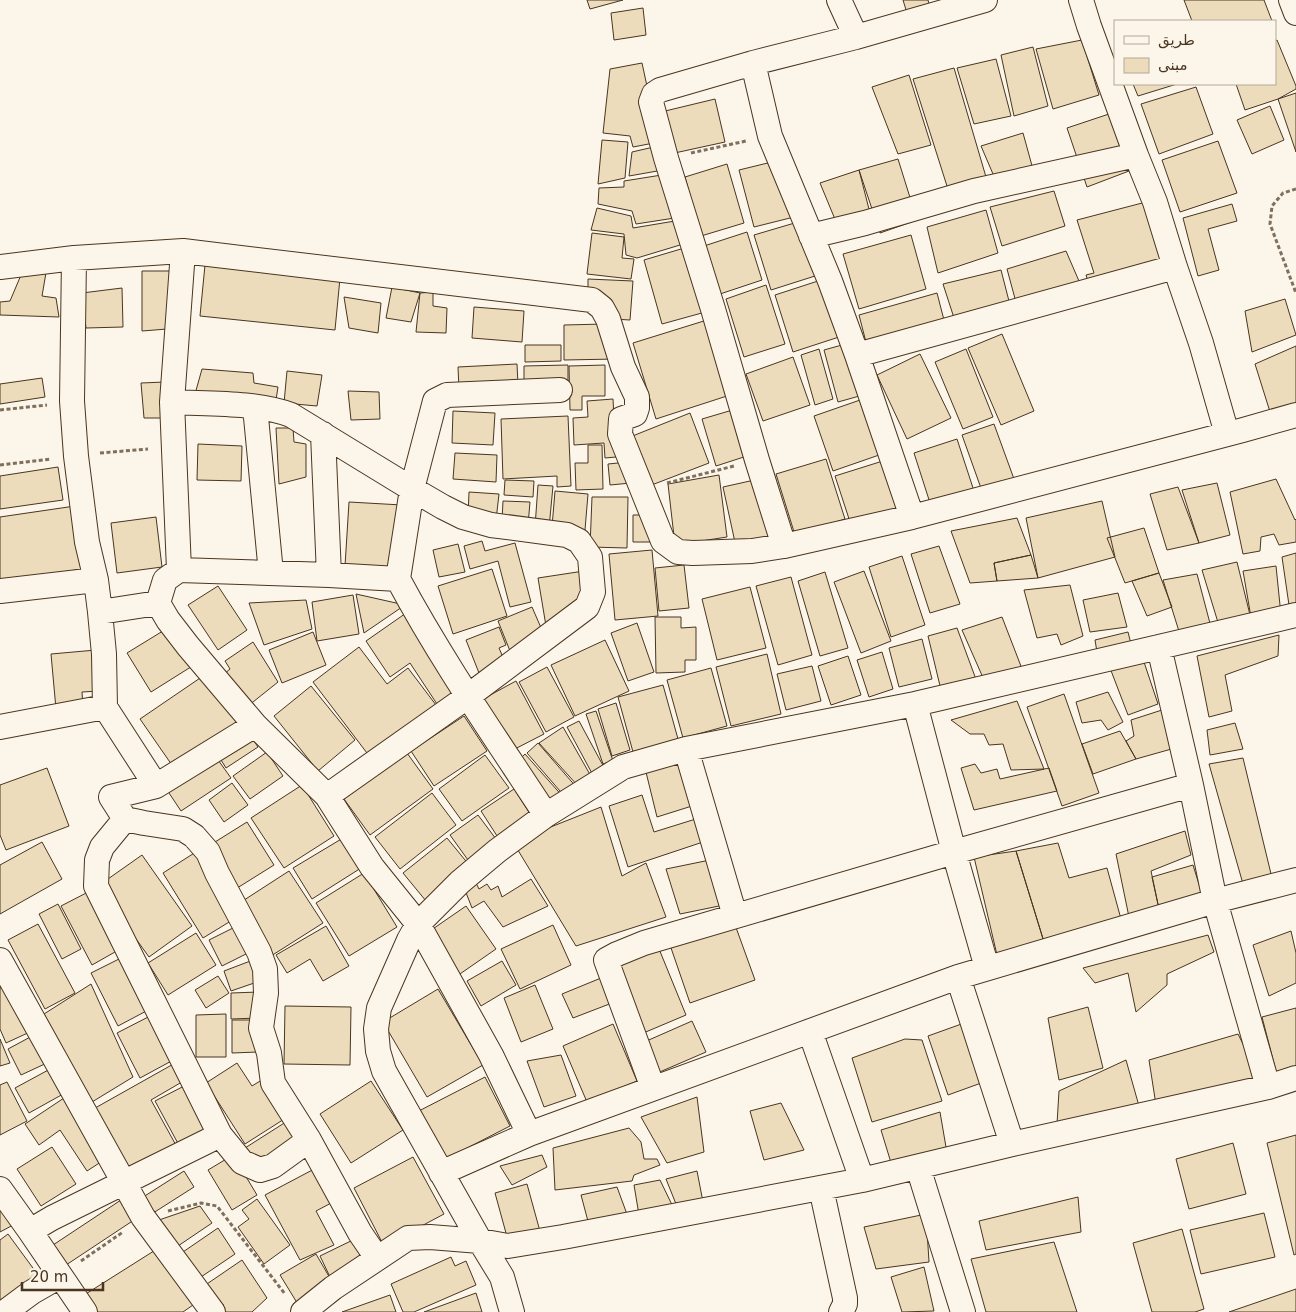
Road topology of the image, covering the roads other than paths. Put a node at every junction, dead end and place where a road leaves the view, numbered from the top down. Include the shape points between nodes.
1 (839, 0) edge
2 (985, 0) edge
3 (1081, 0) edge
4 (1291, 0) edge
5 (1296, 14) edge
6 (856, 37) junction
7 (752, 63) junction
8 (1136, 155) junction
9 (812, 236) junction
10 (183, 251) junction
11 (74, 258) junction
12 (0, 267) edge
13 (1175, 267) junction
14 (856, 355) junction
15 (560, 390) dead end
16 (172, 402) junction
17 (255, 407) junction
18 (1296, 415) edge
19 (323, 434) junction
20 (1226, 434) junction
21 (412, 489) junction
22 (912, 517) junction
23 (784, 546) junction
24 (179, 570) junction
25 (271, 573) junction
26 (329, 575) junction
27 (398, 579) junction
28 (96, 580) junction
29 (0, 591) edge
30 (158, 603) junction
31 (100, 612) junction
32 (1296, 615) edge
33 (1159, 647) junction
34 (467, 696) junction
35 (915, 704) junction
36 (105, 707) junction
37 (255, 725) junction
38 (0, 727) edge
39 (686, 750) junction
40 (1191, 785) junction
41 (156, 786) junction
42 (327, 796) junction
43 (546, 815) junction
44 (125, 819) junction
45 (954, 852) junction
46 (1296, 880) edge
47 (1215, 902) junction
48 (735, 916) junction
49 (418, 924) junction
50 (0, 960) edge
51 (987, 968) junction
52 (958, 977) junction
53 (810, 1031) junction
54 (1296, 1078) edge
55 (1268, 1087) junction
56 (653, 1088) junction
57 (529, 1134) junction
58 (220, 1136) junction
59 (308, 1140) junction
60 (1012, 1144) junction
61 (918, 1166) junction
62 (441, 1173) junction
63 (862, 1180) junction
64 (125, 1182) junction
65 (821, 1188) junction
66 (0, 1189) edge
67 (30, 1231) junction
68 (480, 1241) junction
69 (377, 1258) junction
70 (60, 1276) junction
71 (295, 1304) edge
72 (5, 1312) edge
73 (84, 1312) edge
74 (213, 1312) edge
75 (512, 1312) edge
76 (841, 1312) edge
77 (962, 1312) edge

1 - 6 street
2 - 6 street
3 - 8 street
4 - 5 street
6 - 7 street
7 - 9 street via 770,136
7 - 23 street via 660,90 651,102
8 - 9 street via 974,191
8 - 13 street
9 - 14 street
10 - 11 street
10 - 16 street
10 - 23 street via 592,300 608,319 637,398 638,408 635,414 622,419 620,434 663,541 678,552 693,553 752,551
11 - 12 street
11 - 28 street via 72,401 87,542
13 - 14 street
13 - 20 street
14 - 22 street
15 - 21 street via 446,395 435,400
16 - 17 street
16 - 24 street
17 - 19 street via 291,415
17 - 25 street
18 - 20 street
19 - 21 street
19 - 26 street
20 - 22 street
21 - 27 street
21 - 34 street via 473,520 567,534 579,541 590,557 593,592 587,607
22 - 23 street
24 - 25 street
24 - 30 street via 165,580
25 - 26 street
26 - 27 street
27 - 34 street
28 - 29 street
28 - 31 street
30 - 31 street
30 - 37 street via 188,646
31 - 36 street
32 - 33 street
33 - 35 street
33 - 40 street
34 - 42 street
34 - 43 street
35 - 39 street
35 - 45 street
36 - 38 street
36 - 41 street
37 - 41 street
37 - 42 street
39 - 43 street via 623,767
39 - 48 street
40 - 45 street
40 - 47 street
41 - 44 street via 111,797
42 - 49 street via 372,867
43 - 49 street via 460,882
44 - 58 street via 102,847 97,860 96,886
44 - 59 street via 183,829 208,852 265,969 266,993 261,1028 274,1083
45 - 48 street
45 - 51 street
46 - 47 street
47 - 51 street
47 - 55 street
48 - 56 street via 644,943 606,960
49 - 57 street via 491,1055
49 - 62 street via 379,1008 376,1029 378,1051 384,1071
50 - 64 street
51 - 52 street
52 - 53 street
52 - 60 street
53 - 56 street
53 - 63 street
54 - 55 street
55 - 60 street
56 - 57 street
57 - 62 street
58 - 59 street via 242,1162 260,1170 272,1166
58 - 64 street
59 - 69 street via 360,1234
60 - 61 street
61 - 63 street
61 - 77 street
62 - 68 street
63 - 65 street
64 - 67 street
64 - 74 street via 143,1217
65 - 68 street via 508,1246
65 - 76 street via 845,1298
66 - 67 street
67 - 70 street
68 - 69 street via 408,1238
68 - 75 street via 502,1277
69 - 71 street via 332,1288
70 - 72 street
70 - 73 street

